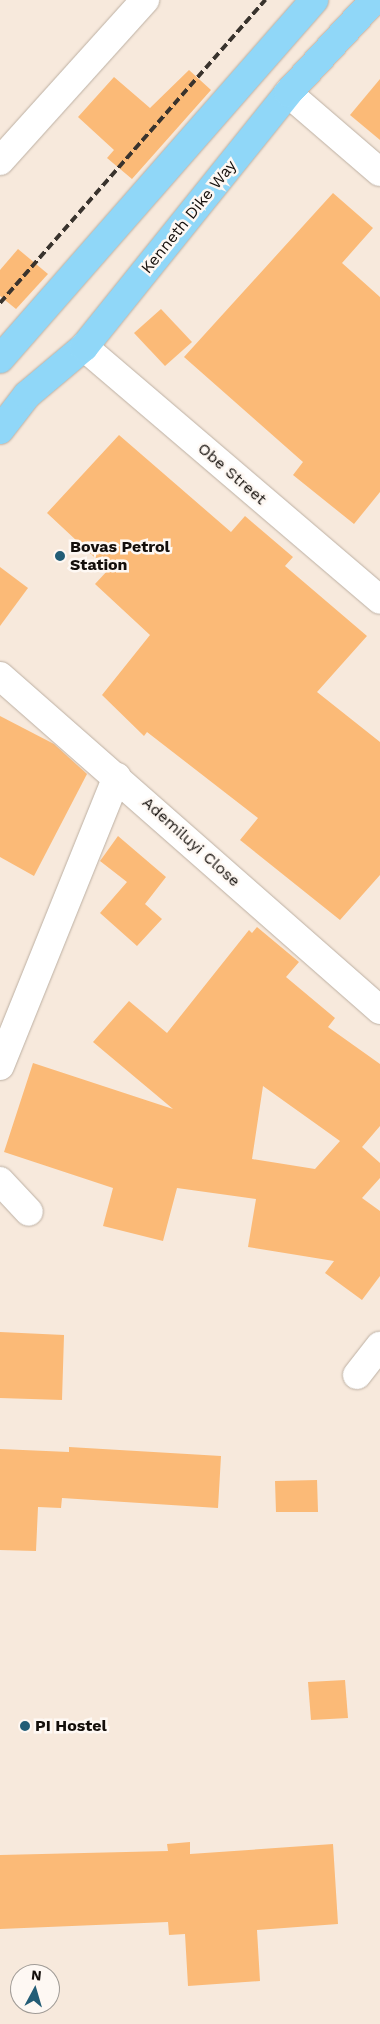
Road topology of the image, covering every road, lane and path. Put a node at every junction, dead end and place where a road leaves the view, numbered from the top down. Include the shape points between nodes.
1 (145, 0) edge
2 (314, 0) edge
3 (374, 0) edge
4 (288, 93) junction
5 (0, 161) edge
6 (380, 172) edge
7 (84, 348) junction
8 (0, 359) edge
9 (0, 430) edge
10 (380, 600) edge
11 (0, 676) edge
12 (117, 777) junction
13 (380, 1010) edge
14 (0, 1066) edge
15 (0, 1181) edge
16 (29, 1212) dead end
17 (380, 1346) edge
18 (357, 1375) dead end

1 - 5 street
2 - 8 highway
3 - 4 highway, Kenneth Dike Way
4 - 6 street
4 - 7 highway, Kenneth Dike Way
7 - 9 highway, Kenneth Dike Way via 27,395
7 - 10 street, Obe Street
11 - 12 street, Ademiluyi Close
12 - 13 street, Ademiluyi Close
12 - 14 street
15 - 16 street
17 - 18 street

